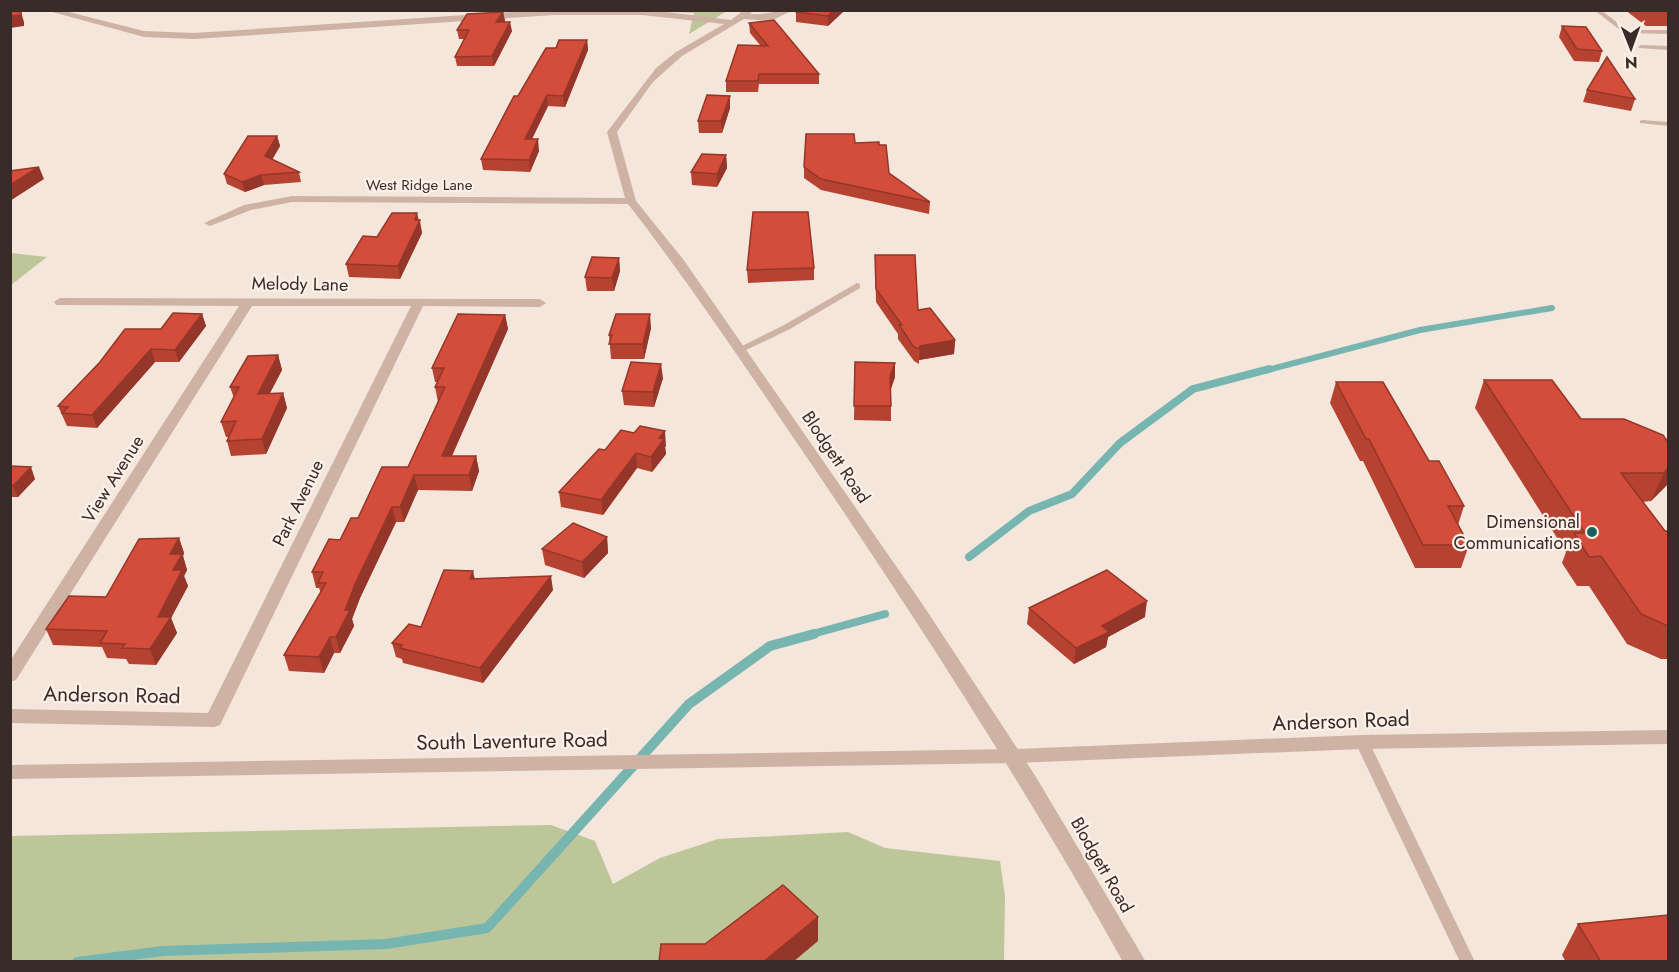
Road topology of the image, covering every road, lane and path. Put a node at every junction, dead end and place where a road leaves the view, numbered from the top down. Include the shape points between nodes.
1 (49, 10) edge
2 (789, 10) edge
3 (1598, 10) edge
4 (743, 16) edge
5 (1668, 32) edge
6 (1641, 47) dead end
7 (1668, 48) edge
8 (1642, 122) dead end
9 (1668, 124) edge
10 (631, 201) junction
11 (210, 223) dead end
12 (857, 286) dead end
13 (60, 302) dead end
14 (248, 302) junction
15 (540, 303) dead end
16 (418, 304) junction
17 (739, 350) junction
18 (10, 676) edge
19 (10, 716) edge
20 (214, 720) joint
21 (1668, 737) edge
22 (1362, 742) junction
23 (1014, 756) junction
24 (10, 772) edge
25 (1135, 962) edge
26 (1468, 962) edge

1 - 4 street via 144,34 195,36 555,12
2 - 4 street via 771,18
3 - 5 lane via 1626,32
4 - 10 street, Blodgett Road via 664,67 612,132
6 - 7 lane
8 - 9 lane
10 - 11 street, West Ridge Lane via 292,200 248,207
10 - 17 street, Blodgett Road via 679,262
12 - 17 lane
13 - 14 street, Melody Lane
14 - 16 street, Melody Lane
14 - 18 street, View Avenue
15 - 16 street, Melody Lane
16 - 20 street, Park Avenue
17 - 23 street, Blodgett Road
19 - 20 street, Anderson Road
21 - 22 street, Anderson Road
22 - 23 street, Anderson Road
22 - 26 lane
23 - 24 street, South Laventure Road
23 - 25 street, Blodgett Road via 1075,853

